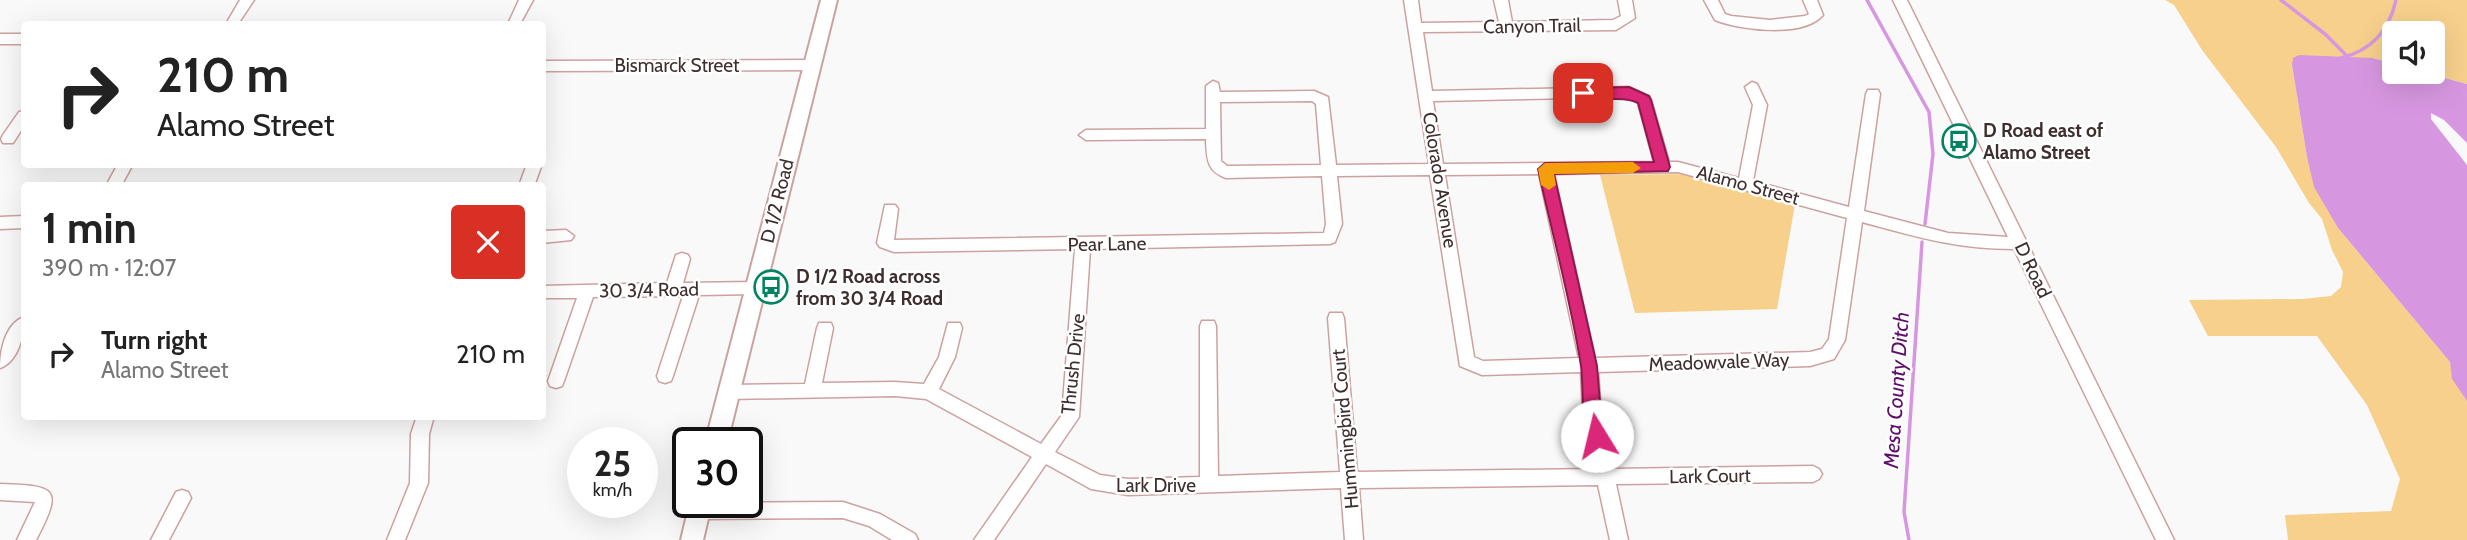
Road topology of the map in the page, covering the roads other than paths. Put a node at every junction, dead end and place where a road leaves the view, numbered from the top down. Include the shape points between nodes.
1 (247, 0) edge
2 (526, 0) edge
3 (829, 0) edge
4 (1411, 0) edge
5 (1501, 0) edge
6 (1625, 0) edge
7 (1712, 0) edge
8 (1810, 0) edge
9 (1900, 0) edge
10 (234, 21) edge
11 (516, 21) edge
12 (1506, 26) junction
13 (1416, 28) junction
14 (0, 39) edge
15 (21, 39) edge
16 (812, 65) junction
17 (546, 66) edge
18 (1752, 87) dead end
19 (1873, 94) dead end
20 (1427, 96) junction
21 (21, 119) edge
22 (1214, 134) junction
23 (1086, 135) dead end
24 (4, 139) edge
25 (1663, 167) junction
26 (1545, 169) junction
27 (1438, 170) junction
28 (1330, 171) junction
29 (1745, 183) junction
30 (890, 209) dead end
31 (1856, 214) junction
32 (21, 222) edge
33 (0, 223) edge
34 (566, 236) dead end
35 (546, 237) edge
36 (2020, 243) junction
37 (1083, 244) junction
38 (682, 259) dead end
39 (755, 288) junction
40 (693, 289) junction
41 (673, 290) junction
42 (587, 291) junction
43 (546, 292) edge
44 (1336, 318) dead end
45 (1208, 326) dead end
46 (825, 328) dead end
47 (954, 328) dead end
48 (21, 329) edge
49 (0, 361) edge
50 (1465, 361) joint
51 (1589, 366) junction
52 (665, 376) dead end
53 (556, 381) dead end
54 (812, 390) junction
55 (729, 392) junction
56 (929, 392) junction
57 (425, 420) edge
58 (720, 427) edge
59 (1044, 456) junction
60 (1814, 474) dead end
61 (1606, 477) junction
62 (1349, 480) junction
63 (1209, 485) junction
64 (0, 492) edge
65 (182, 498) dead end
66 (763, 508) edge
67 (697, 518) edge
68 (26, 540) edge
69 (160, 540) edge
70 (396, 540) edge
71 (692, 540) edge
72 (909, 540) edge
73 (983, 540) edge
74 (1354, 540) edge
75 (1619, 540) edge
76 (2165, 540) edge

1 - 10 street
2 - 11 street
3 - 16 main road, D 1/2 Road
4 - 13 street, Colorado Avenue
5 - 12 street
6 - 12 street, Canyon Trail via 1628,18 1616,25
7 - 8 street via 1720,16 1738,24 1803,23 1816,12
9 - 36 street, D Road
12 - 13 street, Canyon Trail
13 - 20 street, Colorado Avenue
14 - 15 street
16 - 17 street, Bismarck Street
16 - 39 main road, D 1/2 Road
18 - 29 street via 1760,105
19 - 31 street
20 - 25 street via 1629,92 1644,100
20 - 27 street, Colorado Avenue
21 - 24 street
22 - 23 street
22 - 28 street, Alamo Street via 1214,162 1219,169
22 - 28 street via 1213,91 1314,96 1325,103
25 - 26 street, Alamo Street
25 - 29 street, Alamo Street
26 - 27 street, Alamo Street
26 - 51 street
27 - 28 street, Alamo Street
27 - 50 street, Colorado Avenue
28 - 37 street, Pear Lane via 1334,224 1330,238
29 - 31 street, Alamo Street
30 - 37 street, Pear Lane via 886,243 894,246
31 - 36 street, Alamo Street via 1964,242
31 - 51 street, Meadowvale Way via 1838,340 1828,354 1810,359
32 - 33 street
34 - 35 street
36 - 76 street, D Road
37 - 59 street, Thrush Drive via 1070,417
38 - 41 street
39 - 40 street, 30 3/4 Road
39 - 55 main road, D 1/2 Road
40 - 41 street, 30 3/4 Road
40 - 52 street
41 - 42 street, 30 3/4 Road
42 - 43 street, 30 3/4 Road
42 - 53 street
44 - 62 street, Hummingbird Court
45 - 63 street
46 - 54 street
47 - 56 street via 947,357
48 - 49 street
50 - 51 street, Meadowvale Way via 1482,368
51 - 61 street via 1592,415
54 - 55 street, Lark Drive
54 - 56 street, Lark Drive
55 - 58 main road, D 1/2 Road
56 - 59 street, Lark Drive
57 - 70 street via 419,482
59 - 63 street, Lark Drive via 1097,483
59 - 73 street, Thrush Drive
60 - 61 street, Lark Court
61 - 62 street, Lark Drive
61 - 75 street
62 - 63 street, Lark Drive
62 - 74 street, Hummingbird Court
64 - 68 street via 36,493 44,499
65 - 69 street
66 - 72 street via 843,510 874,520
67 - 71 main road

